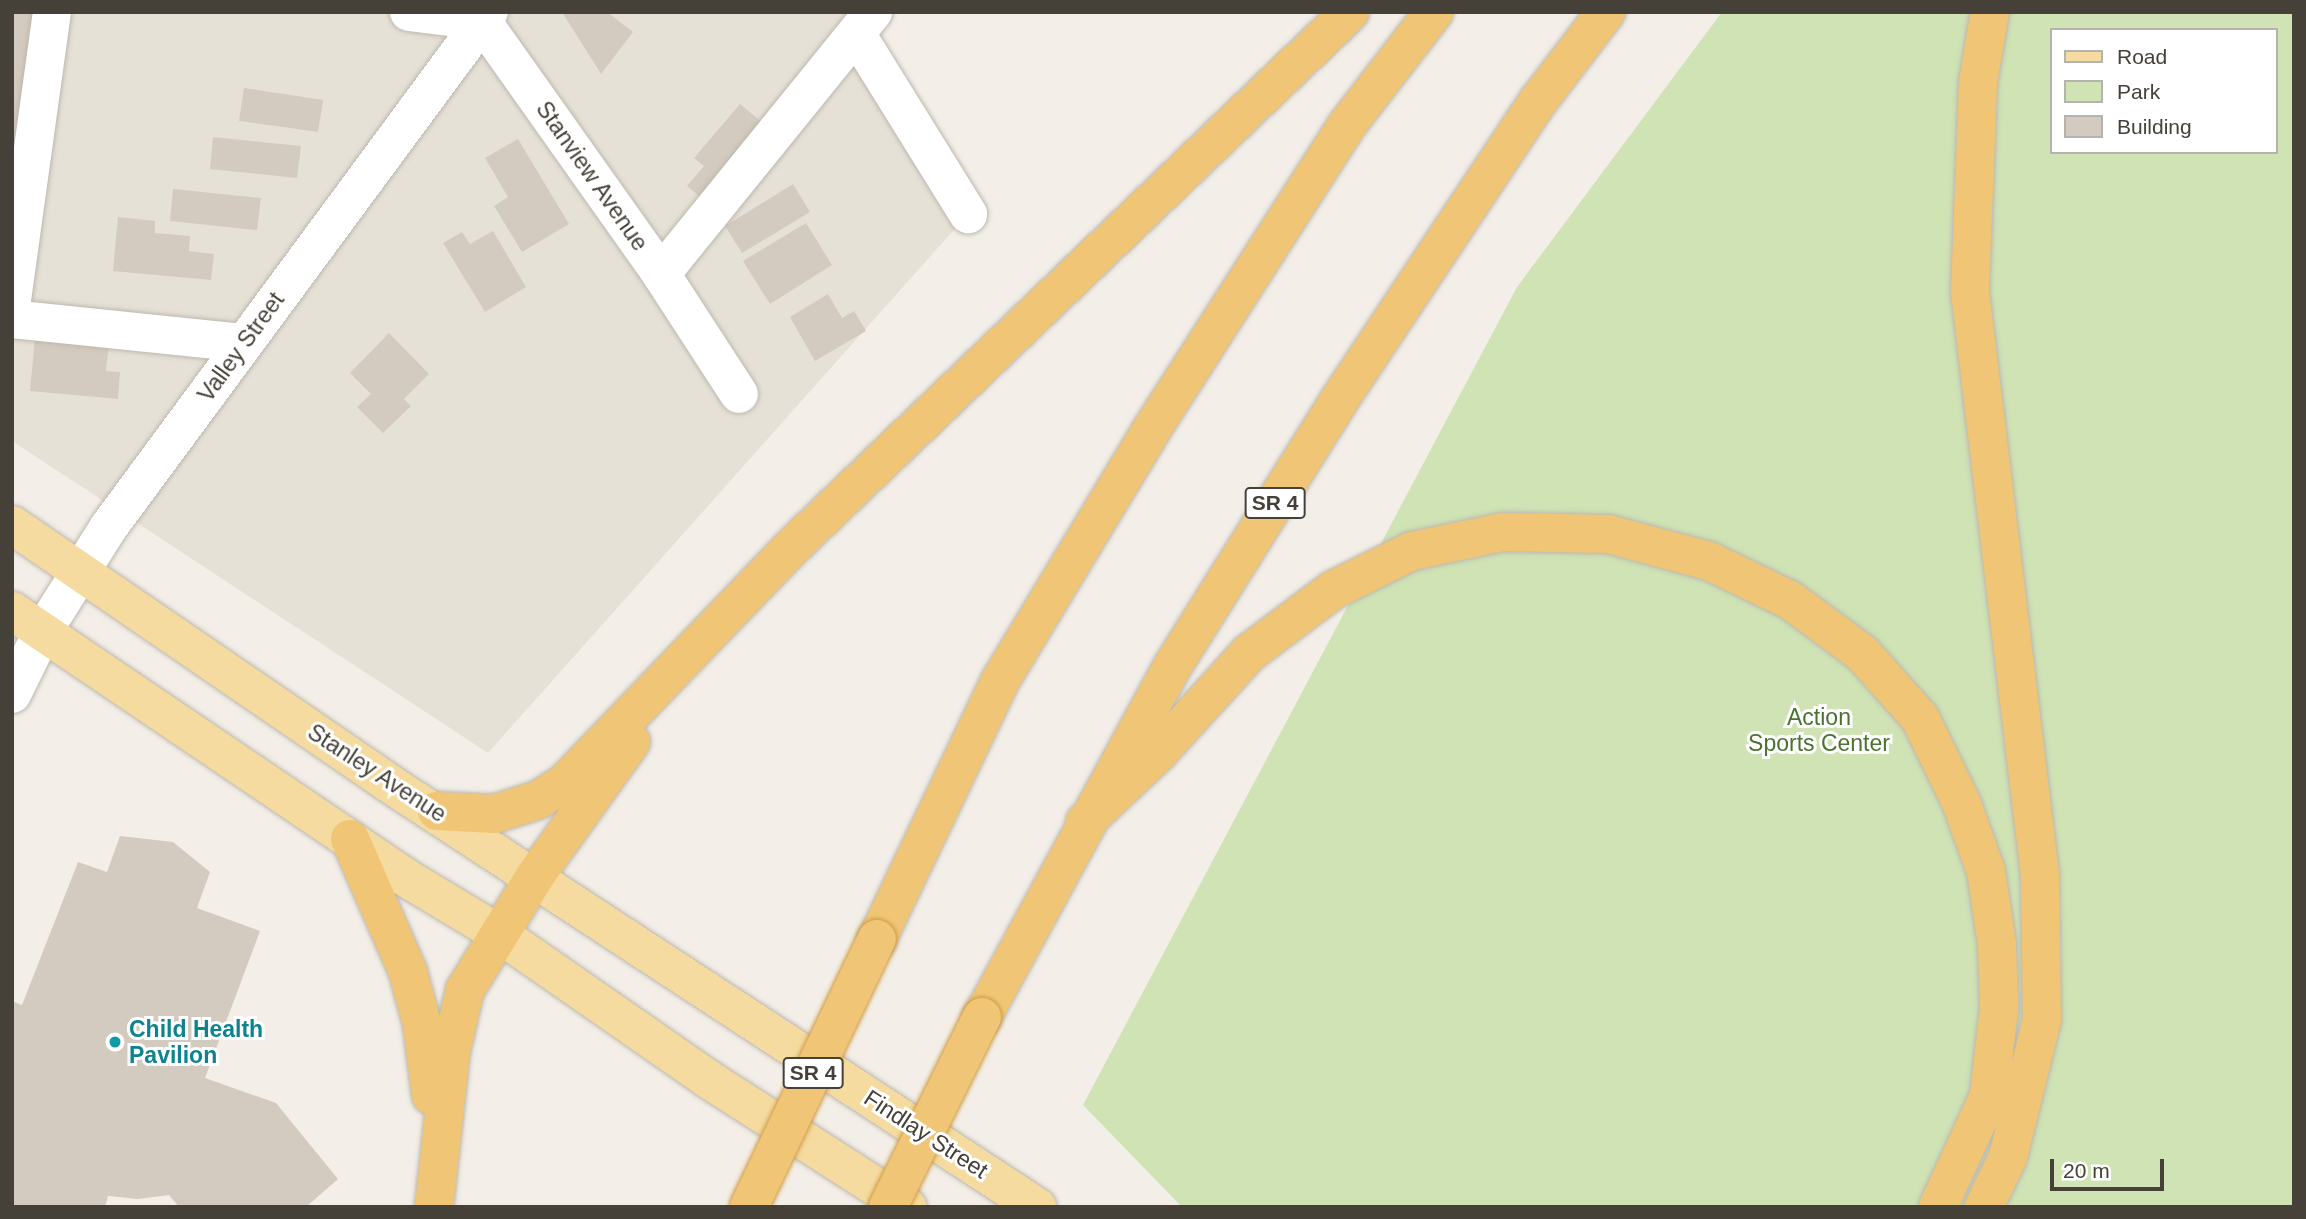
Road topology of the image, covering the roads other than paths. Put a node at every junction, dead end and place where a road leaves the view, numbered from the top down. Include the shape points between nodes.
1 (52, 12) edge
2 (408, 12) edge
3 (1350, 12) edge
4 (1434, 12) edge
5 (1606, 12) edge
6 (1990, 12) edge
7 (485, 17) edge
8 (865, 23) edge
9 (968, 214) dead end
10 (661, 274) junction
11 (12, 300) edge
12 (12, 319) edge
13 (243, 343) junction
14 (739, 394) dead end
15 (12, 525) edge
16 (78, 571) junction
17 (28, 621) edge
18 (718, 621) junction
19 (12, 694) edge
20 (437, 811) junction
21 (1085, 822) junction
22 (350, 839) junction
23 (535, 876) junction
24 (498, 933) junction
25 (745, 1016) joint
26 (433, 1207) edge
27 (749, 1207) edge
28 (888, 1207) edge
29 (907, 1207) edge
30 (1037, 1207) edge
31 (1938, 1207) edge
32 (1984, 1207) edge

1 - 11 street
2 - 7 street
3 - 18 highway
4 - 27 highway, SR 4, bridge via 1347,125 1150,432 1000,681
5 - 21 highway, SR 4 via 1539,100 1338,402 1172,667
6 - 32 highway via 1978,82 1970,291 2040,875 2042,1020 2008,1157
7 - 10 street, Stanview Avenue
7 - 13 street, Valley Street
8 - 9 street
8 - 10 street
10 - 14 street, Stanview Avenue
12 - 13 street
13 - 16 street, Valley Street
15 - 16 main road, Stanley Avenue
16 - 17 street, Valley Street
16 - 20 main road, Stanley Avenue via 387,782
17 - 19 street, Valley Street
17 - 22 main road
18 - 20 highway via 564,784 538,800 494,814
18 - 23 highway
20 - 23 main road, Stanley Avenue
21 - 28 highway, SR 4, bridge
21 - 31 highway via 1159,752 1249,653 1333,590 1412,551 1503,532 1608,534 1709,561 1790,600 1862,653 1920,718 1962,802 1986,871 1997,946 1999,1009 1989,1096
22 - 24 main road
22 - 26 highway via 408,972 422,1024 431,1080
23 - 24 highway
23 - 25 main road, Stanley Avenue
24 - 26 highway via 462,1002 451,1051
24 - 29 main road via 708,1079
25 - 30 main road, Findlay Street

